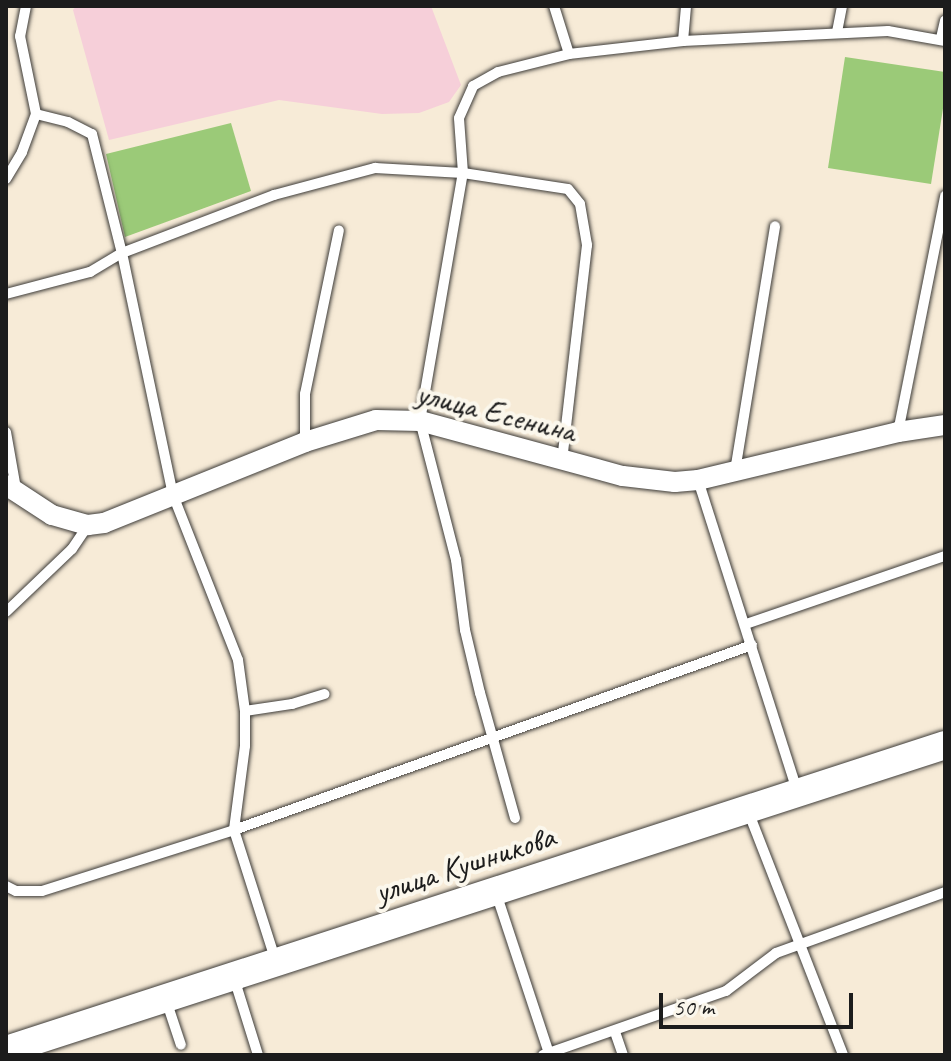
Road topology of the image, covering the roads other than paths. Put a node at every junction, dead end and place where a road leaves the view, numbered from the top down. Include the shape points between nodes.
1 (26, 6) edge
2 (554, 6) edge
3 (686, 6) edge
4 (842, 6) edge
5 (945, 20) edge
6 (837, 32) junction
7 (944, 38) edge
8 (683, 41) junction
9 (569, 54) junction
10 (36, 114) junction
11 (463, 173) junction
12 (6, 179) edge
13 (945, 196) edge
14 (775, 226) dead end
15 (339, 230) dead end
16 (122, 253) junction
17 (6, 294) edge
18 (420, 421) junction
19 (944, 428) edge
20 (6, 432) edge
21 (898, 432) junction
22 (305, 442) junction
23 (562, 460) junction
24 (735, 471) junction
25 (698, 480) junction
26 (11, 489) edge
27 (173, 495) junction
28 (88, 525) junction
29 (945, 556) edge
30 (6, 612) edge
31 (746, 624) junction
32 (752, 645) junction
33 (324, 694) dead end
34 (245, 711) junction
35 (493, 739) junction
36 (945, 745) edge
37 (798, 793) junction
38 (747, 809) junction
39 (515, 818) dead end
40 (234, 830) junction
41 (6, 886) edge
42 (495, 891) junction
43 (945, 892) edge
44 (799, 945) junction
45 (277, 962) junction
46 (234, 976) junction
47 (165, 998) junction
48 (615, 1032) junction
49 (181, 1045) dead end
50 (6, 1050) edge
51 (546, 1054) edge
52 (258, 1055) edge
53 (623, 1055) edge
54 (843, 1055) edge

1 - 10 lane via 20,36
2 - 9 lane
3 - 8 lane
4 - 6 lane
5 - 7 lane
6 - 7 lane
6 - 8 lane
8 - 9 lane
9 - 11 lane via 498,72 473,86 459,118
10 - 12 lane
10 - 16 lane via 92,134
11 - 16 lane via 399,167 342,174
11 - 18 lane
11 - 23 lane via 568,189 580,204 587,245
13 - 21 lane
14 - 24 lane
15 - 22 lane via 305,394
16 - 17 lane via 90,272
16 - 27 lane
18 - 22 street, улица Есенина via 376,420
18 - 23 street, улица Есенина
18 - 35 lane
19 - 21 street, улица Есенина
20 - 26 lane
21 - 24 street, улица Есенина
22 - 27 street, улица Есенина
23 - 25 street, улица Есенина via 656,481
24 - 25 street, улица Есенина
25 - 31 lane
26 - 28 street via 52,515
27 - 28 street, улица Есенина
27 - 34 lane via 238,660
28 - 30 lane via 72,549
29 - 31 lane
31 - 32 lane
32 - 35 lane
32 - 37 lane
33 - 34 lane
34 - 40 lane
35 - 39 lane
35 - 40 lane
36 - 37 street, улица Кушникова
37 - 38 street, улица Кушникова
38 - 42 street, улица Кушникова
38 - 44 lane
40 - 41 lane via 42,891
40 - 45 lane
42 - 45 street, улица Кушникова
42 - 51 lane
43 - 44 lane
44 - 48 lane via 776,953 726,991
44 - 54 lane
45 - 46 street, улица Кушникова
46 - 47 street, улица Кушникова
46 - 52 lane
47 - 49 lane
47 - 50 street, улица Кушникова
48 - 51 lane
48 - 53 lane

